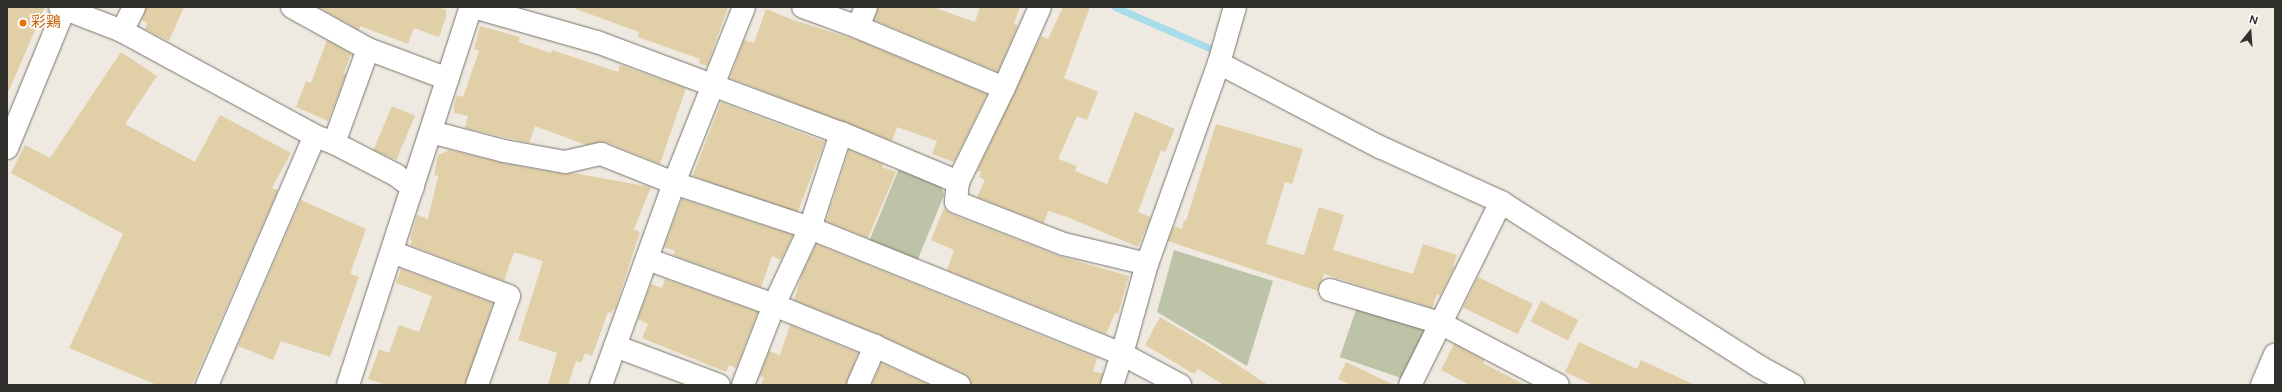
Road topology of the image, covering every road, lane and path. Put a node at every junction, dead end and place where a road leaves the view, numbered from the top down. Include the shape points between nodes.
1 (134, 7) edge
2 (292, 7) edge
3 (472, 7) edge
4 (744, 7) edge
5 (803, 7) edge
6 (1040, 7) edge
7 (1235, 7) edge
8 (63, 8) edge
9 (862, 17) edge
10 (122, 31) junction
11 (368, 49) junction
12 (1219, 62) junction
13 (448, 79) junction
14 (714, 86) junction
15 (1004, 88) junction
16 (431, 132) junction
17 (841, 133) junction
18 (325, 140) junction
19 (7, 148) edge
20 (958, 182) junction
21 (674, 184) junction
22 (414, 188) junction
23 (1501, 202) junction
24 (810, 228) junction
25 (392, 252) junction
26 (646, 259) junction
27 (1146, 264) junction
28 (1330, 290) dead end
29 (774, 305) junction
30 (1440, 323) junction
31 (615, 346) junction
32 (875, 346) junction
33 (1122, 354) junction
34 (2275, 355) edge
35 (207, 385) edge
36 (348, 385) edge
37 (478, 385) edge
38 (601, 385) edge
39 (719, 385) edge
40 (743, 385) edge
41 (858, 385) edge
42 (959, 385) edge
43 (1112, 385) edge
44 (1180, 385) edge
45 (1410, 385) edge
46 (1558, 385) edge
47 (1793, 385) edge
48 (2262, 385) edge

1 - 10 street
2 - 11 street
3 - 13 street
3 - 14 street via 597,42
4 - 14 street
5 - 9 street
6 - 15 street
7 - 12 street
8 - 10 street
8 - 19 street
9 - 15 street
10 - 18 street
11 - 13 street
11 - 18 street
12 - 23 street via 1380,147
12 - 27 street
13 - 16 street
14 - 17 street
14 - 21 street
15 - 20 street
16 - 21 street via 504,151 565,162 601,154
16 - 22 street
17 - 20 street
17 - 24 street
18 - 22 street via 396,176
18 - 35 street
20 - 27 street via 956,202 1064,244
21 - 24 street
21 - 26 street
22 - 25 street
23 - 30 street
23 - 47 street via 1760,367
24 - 29 street
24 - 33 street
25 - 36 street
25 - 37 street via 509,296
26 - 29 street
26 - 31 street
27 - 33 street
28 - 30 street
29 - 32 street
29 - 40 street
30 - 45 street
30 - 46 street
31 - 38 street
31 - 39 street
32 - 41 street
32 - 42 street
33 - 43 street
33 - 44 street
34 - 48 street

